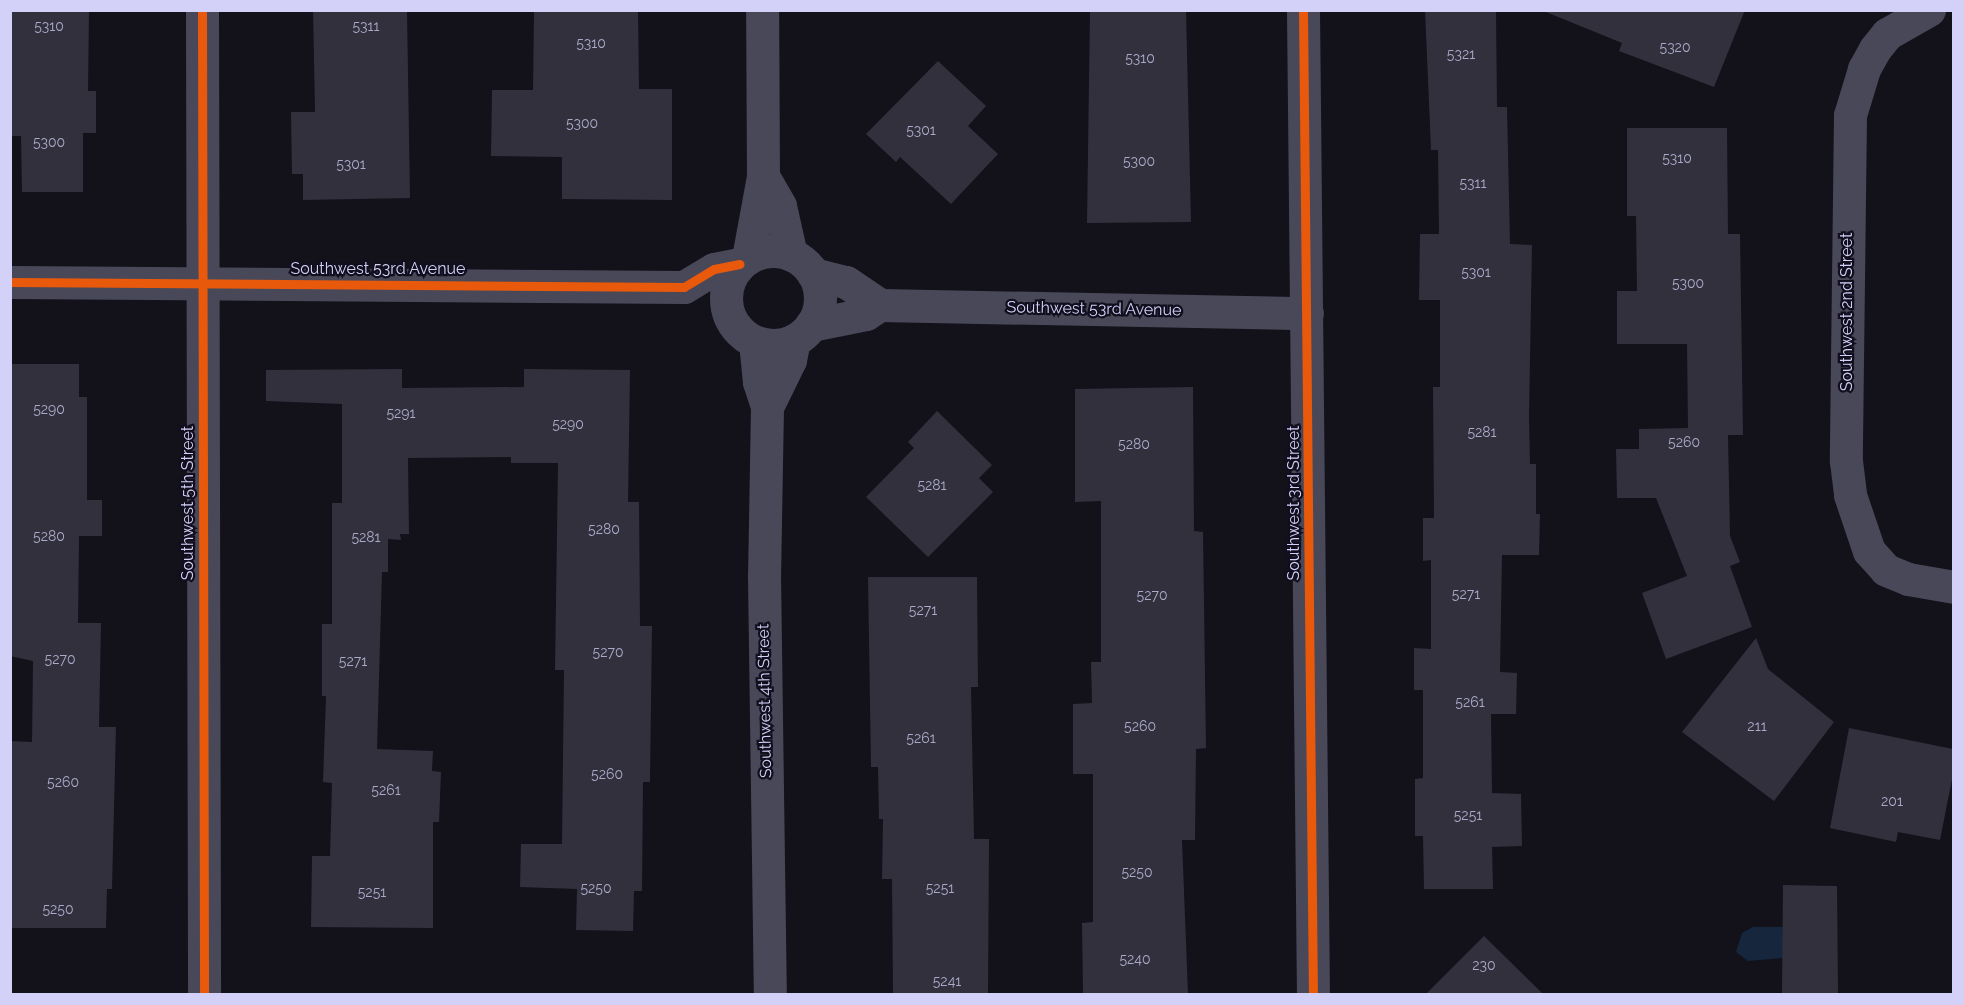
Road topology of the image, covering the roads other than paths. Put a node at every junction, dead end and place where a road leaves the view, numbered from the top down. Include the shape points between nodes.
1 (202, 10) edge
2 (762, 10) edge
3 (1302, 10) edge
4 (1929, 10) edge
5 (763, 176) junction
6 (744, 261) junction
7 (802, 265) junction
8 (10, 282) edge
9 (203, 283) junction
10 (684, 287) junction
11 (880, 305) junction
12 (727, 307) junction
13 (1307, 314) junction
14 (802, 332) junction
15 (755, 342) junction
16 (767, 407) junction
17 (1953, 587) edge
18 (204, 994) edge
19 (770, 994) edge
20 (1313, 994) edge

1 - 9 street, Southwest 5th Street
2 - 5 street, Southwest 4th Street
3 - 13 street, Southwest 3rd Street
4 - 17 street, Southwest 2nd Street via 1894,30 1875,49 1864,69 1850,115 1846,461 1858,528 1869,550 1886,570 1908,579
5 - 6 street, Southwest 4th Street
5 - 7 street, Southwest 4th Street via 780,206
6 - 7 street via 768,250
6 - 10 street via 714,269
6 - 12 street, Southwest 4th Street via 731,276
7 - 11 street via 846,282
7 - 14 street, Southwest 4th Street via 820,296
8 - 9 street, Southwest 53rd Avenue
9 - 10 street, Southwest 53rd Avenue
9 - 18 street, Southwest 5th Street
10 - 12 street via 700,301
11 - 13 street, Southwest 53rd Avenue
11 - 14 street, Southwest 53rd Avenue via 866,314
12 - 15 street via 732,322
13 - 20 street, Southwest 3rd Street
14 - 15 street via 771,345
14 - 16 street, Southwest 4th Street
15 - 16 street, Southwest 4th Street via 759,382
16 - 19 street, Southwest 4th Street via 764,575

